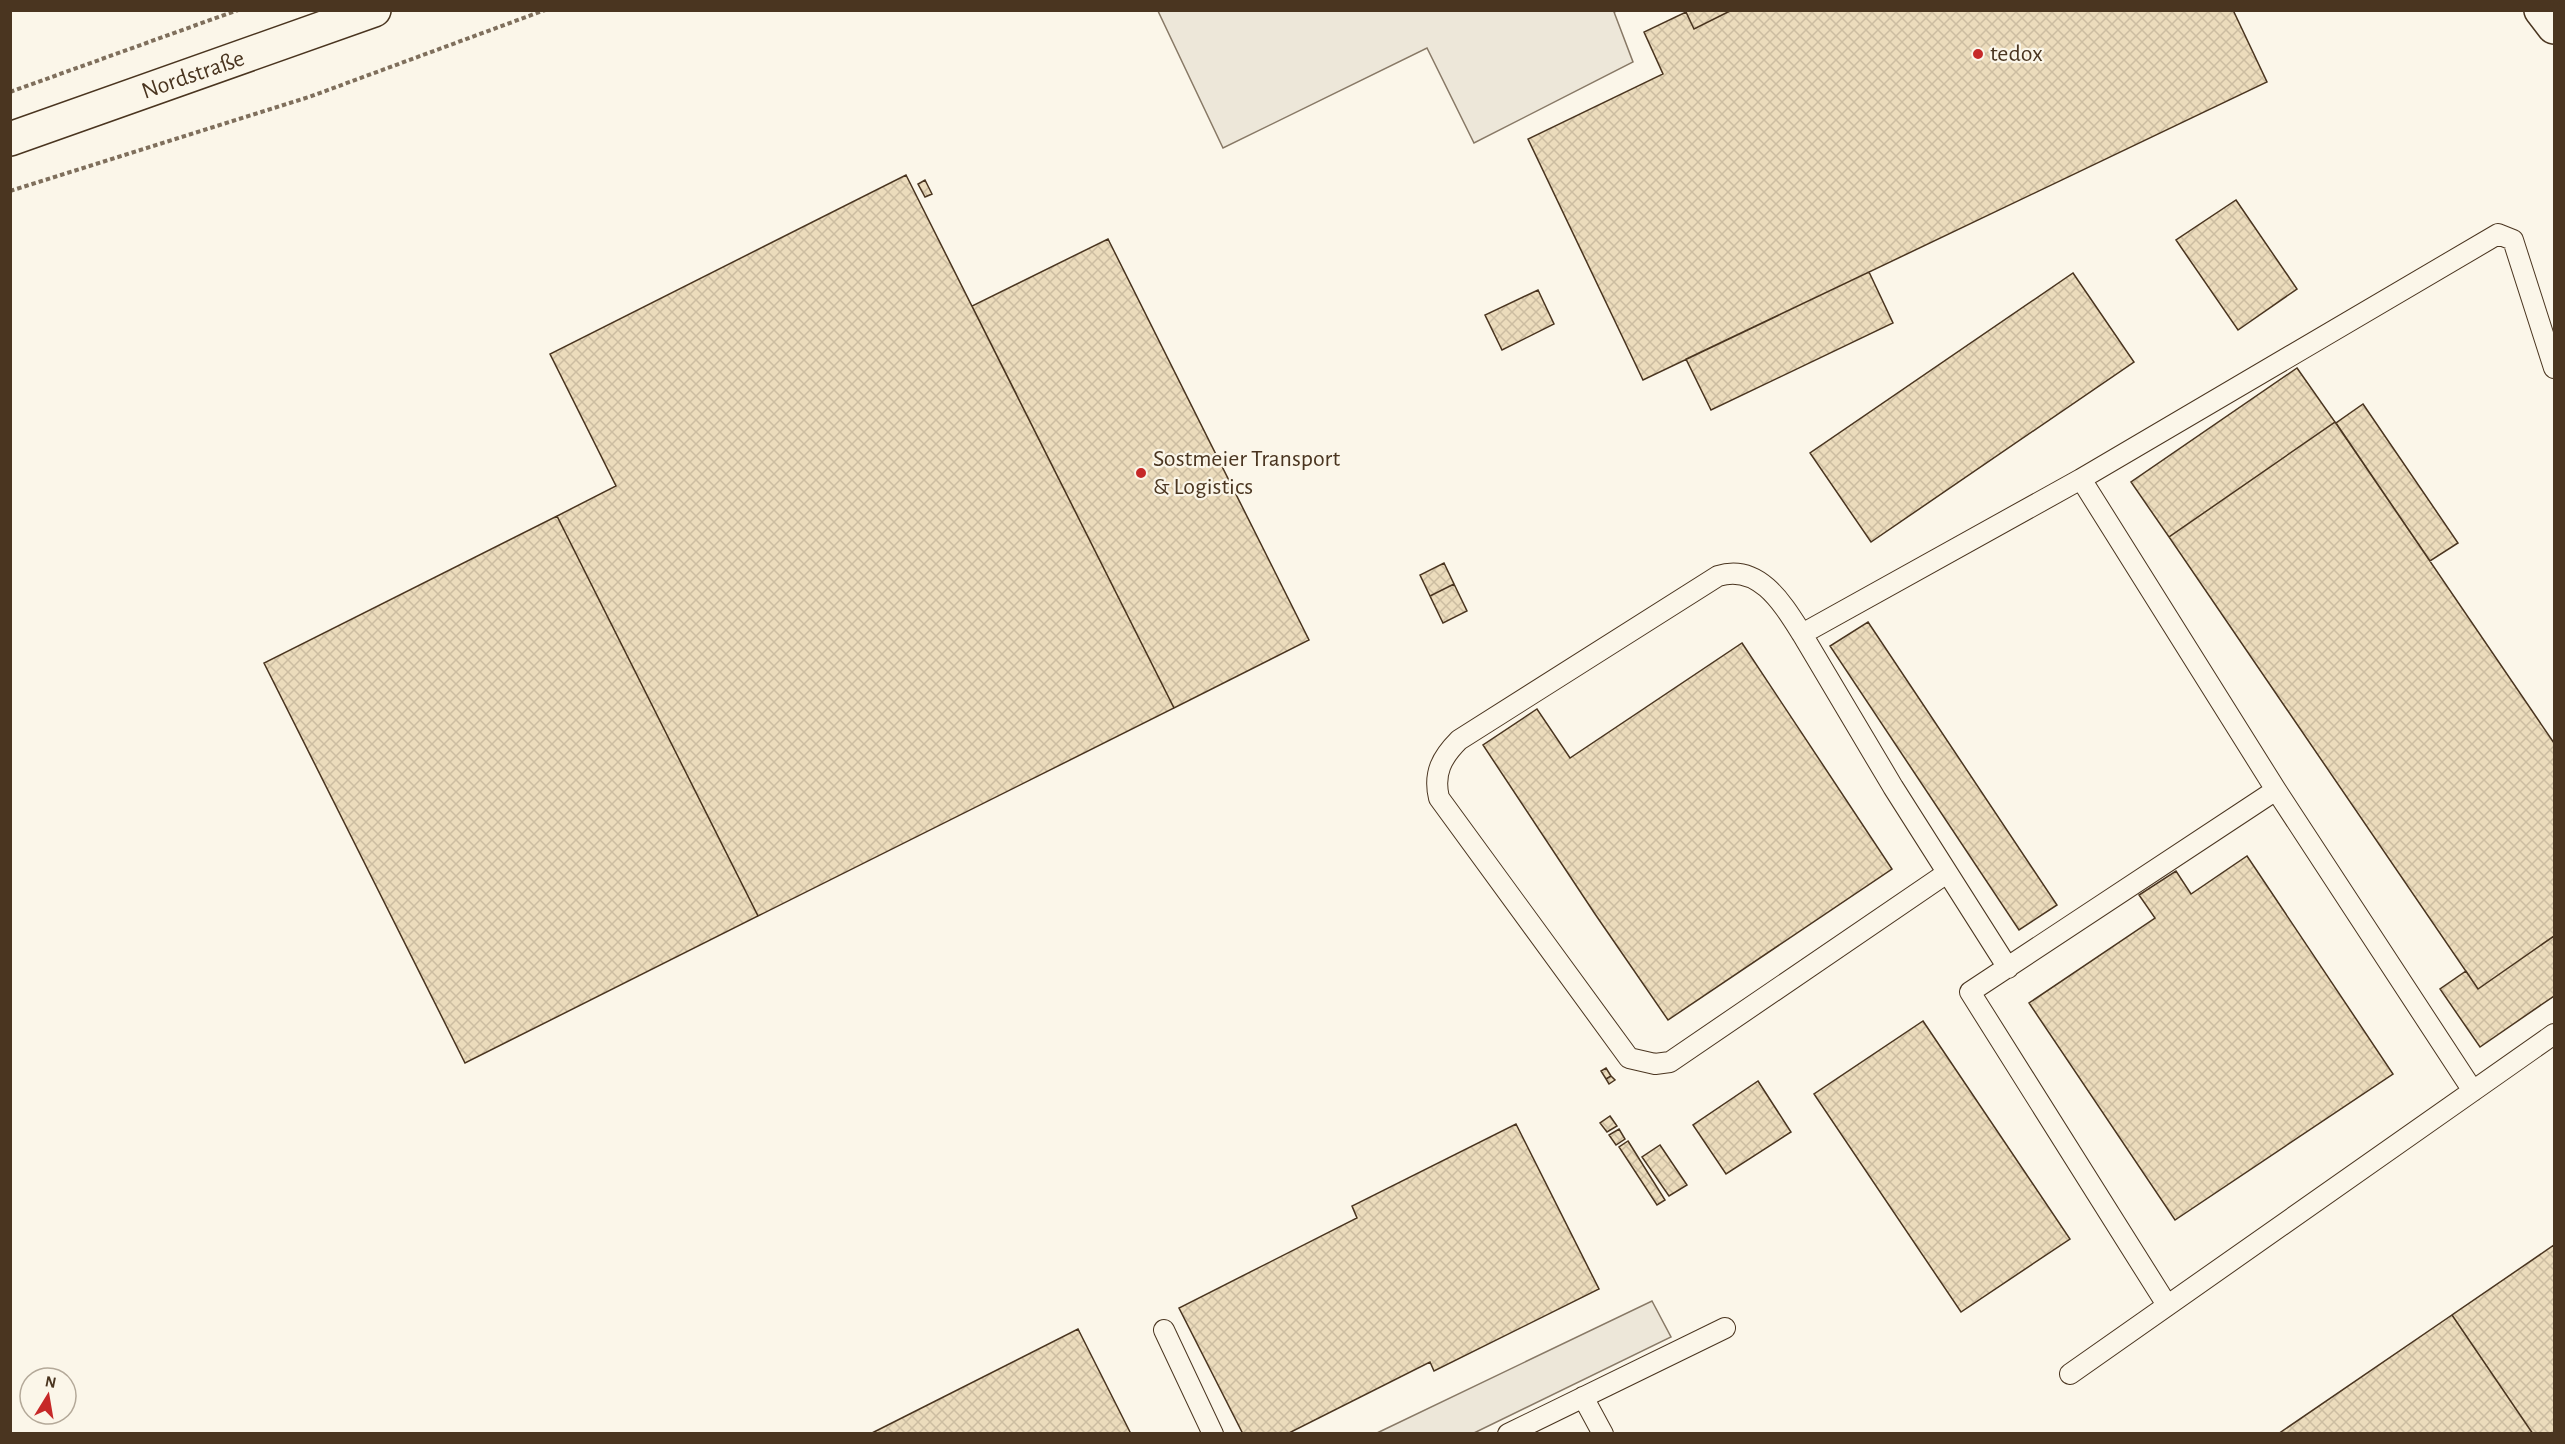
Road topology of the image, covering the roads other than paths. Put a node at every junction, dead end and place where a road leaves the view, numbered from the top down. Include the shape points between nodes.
1 (374, 10) edge
2 (2541, 10) edge
3 (2554, 27) edge
4 (10, 139) edge
5 (2554, 368) edge
6 (2080, 478) junction
7 (1802, 634) junction
8 (2276, 790) junction
9 (1947, 873) junction
10 (2008, 968) junction
11 (2554, 1034) edge
12 (2473, 1091) junction
13 (2167, 1305) junction
14 (1725, 1328) dead end
15 (1164, 1330) dead end
16 (2070, 1374) dead end
17 (1583, 1397) junction
18 (1213, 1434) edge
19 (1508, 1434) edge
20 (1603, 1434) edge

1 - 4 street, Nordstraße
2 - 3 street
5 - 6 lane via 2513,240 2498,234
6 - 7 lane
6 - 8 lane
7 - 9 lane
7 - 9 lane via 1773,592 1755,579 1740,572 1718,576 1459,740 1441,761 1436,787 1439,798 1629,1059 1655,1064 1670,1062
8 - 10 lane
8 - 12 lane
9 - 10 lane
10 - 13 lane via 1970,992
11 - 12 lane
12 - 13 lane
13 - 16 lane
14 - 17 lane
15 - 18 lane
17 - 19 lane
17 - 20 lane

